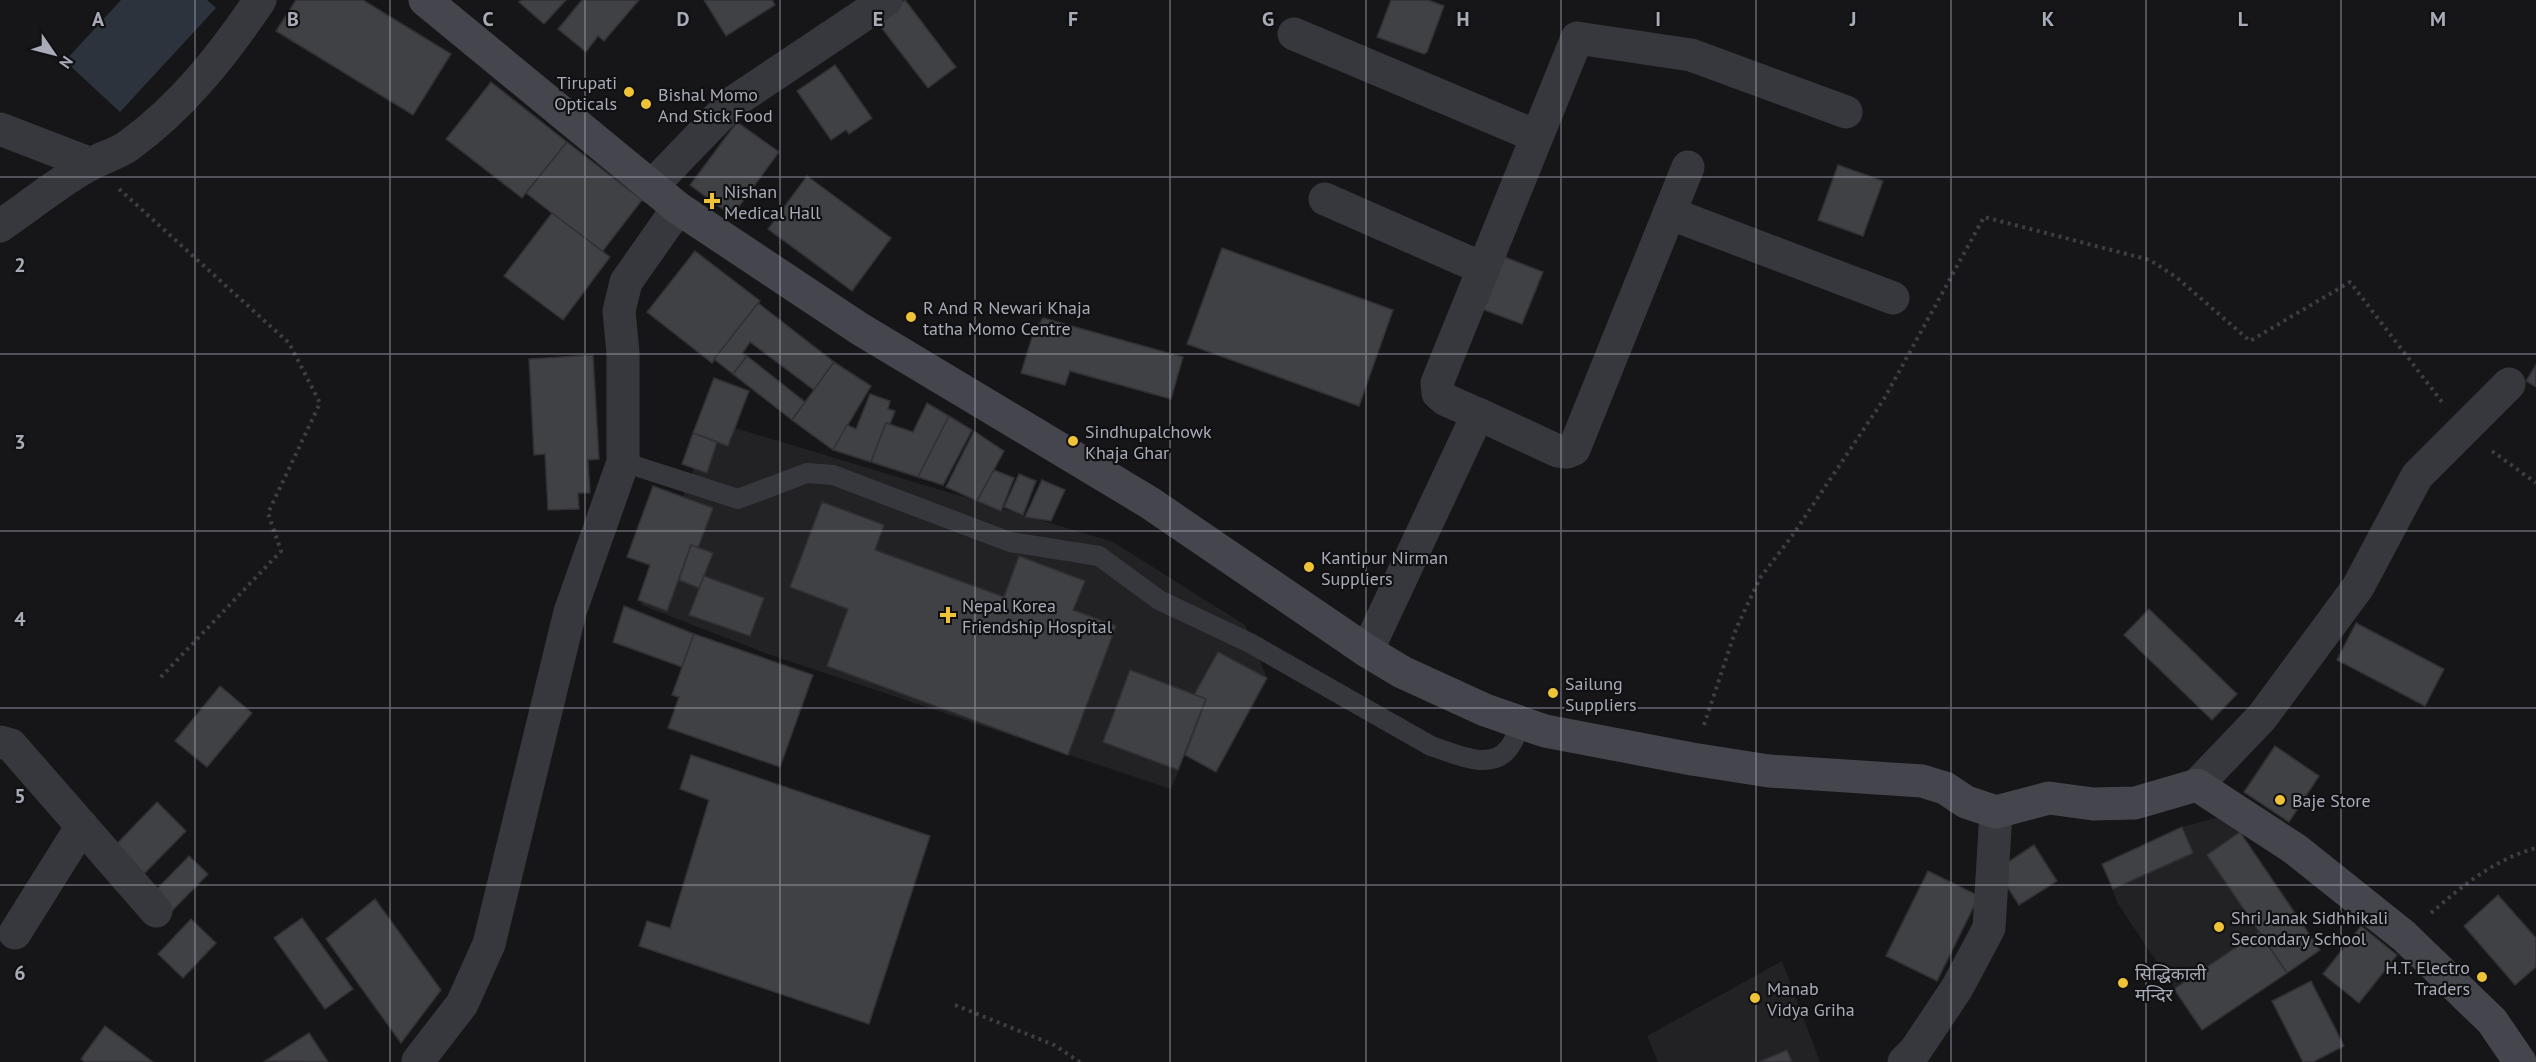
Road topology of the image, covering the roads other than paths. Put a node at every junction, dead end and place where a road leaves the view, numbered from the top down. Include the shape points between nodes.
1 (260, 0) edge
2 (425, 0) edge
3 (886, 0) edge
4 (1294, 33) dead end
5 (1846, 112) dead end
6 (0, 129) edge
7 (1536, 136) junction
8 (91, 164) junction
9 (1688, 167) dead end
10 (651, 188) junction
11 (1325, 199) dead end
12 (678, 208) junction
13 (1669, 213) junction
14 (0, 226) edge
15 (1482, 268) junction
16 (1893, 298) dead end
17 (2509, 384) dead end
18 (1478, 414) junction
19 (623, 462) junction
20 (1367, 651) junction
21 (1522, 724) junction
22 (0, 742) edge
23 (2197, 785) junction
24 (1996, 812) junction
25 (82, 826) junction
26 (156, 911) dead end
27 (15, 933) dead end
28 (418, 1060) dead end
29 (1904, 1062) edge
30 (2520, 1062) edge

1 - 8 street via 197,84 162,119 126,147
2 - 10 main road
3 - 10 street via 732,103
4 - 7 street
5 - 7 street via 1691,55 1577,38
6 - 8 street
7 - 15 street
8 - 14 street
9 - 13 street
10 - 12 main road
11 - 15 street
12 - 19 street via 626,282 619,311
12 - 20 main road via 860,329 1150,503
13 - 16 street
13 - 18 street via 1574,449 1558,451
15 - 18 street via 1437,383 1438,393
17 - 23 street via 2417,476 2358,587 2262,717
18 - 20 street
19 - 21 lane via 738,499 807,473 833,475 1010,542 1099,556 1159,600 1250,643 1431,746 1464,757 1483,761 1499,758
19 - 28 street via 570,612 489,944 462,1004
20 - 21 main road via 1446,693
21 - 24 main road via 1769,771 1922,781
22 - 25 street via 11,745
23 - 24 main road via 2135,803 2093,804 2049,798
23 - 30 main road via 2295,849 2404,936 2492,1021
24 - 29 street via 1989,928 1957,988
25 - 26 street
25 - 27 street

